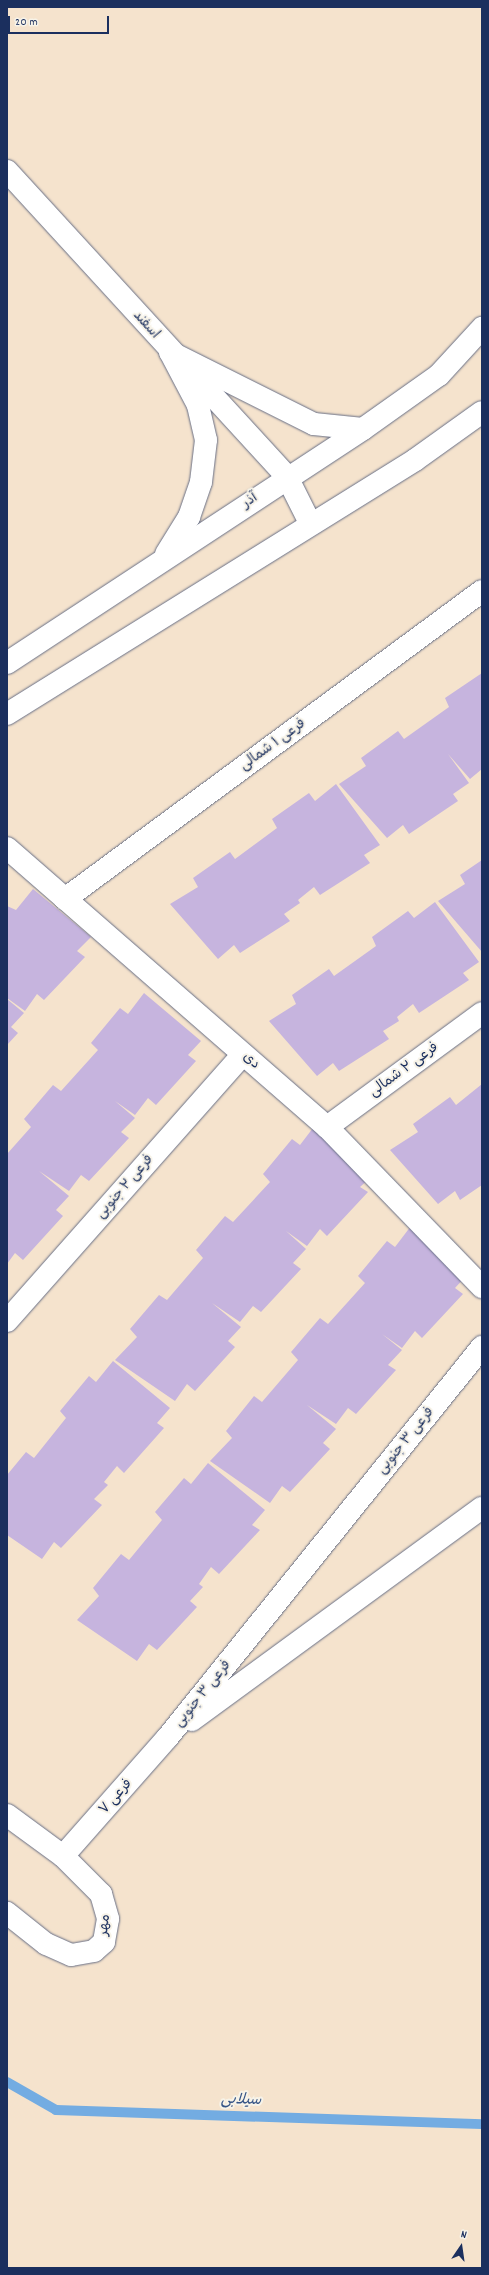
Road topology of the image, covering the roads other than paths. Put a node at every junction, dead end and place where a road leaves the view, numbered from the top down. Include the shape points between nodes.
1 (8, 174) edge
2 (482, 328) edge
3 (170, 352) junction
4 (482, 412) edge
5 (363, 429) junction
6 (287, 477) junction
7 (310, 523) junction
8 (163, 560) junction
9 (482, 591) edge
10 (7, 663) edge
11 (7, 714) edge
12 (7, 848) edge
13 (65, 899) junction
14 (482, 1013) edge
15 (243, 1054) junction
16 (327, 1127) junction
17 (482, 1287) edge
18 (7, 1321) edge
19 (482, 1347) edge
20 (482, 1508) edge
21 (168, 1737) junction
22 (7, 1815) edge
23 (63, 1856) junction
24 (7, 1913) edge

1 - 3 street, اسفند
2 - 5 street, آذر via 439,375
3 - 5 street via 314,424
3 - 6 street, اسفند
3 - 8 street via 198,405 206,440 201,482 188,517
4 - 7 street via 415,460
5 - 6 street, آذر
6 - 7 street, اسفند
6 - 8 street, آذر
7 - 11 street
8 - 10 street, آذر
9 - 13 street, فرعی ۱ شمالی
12 - 13 street, دی
13 - 15 street, دی
14 - 16 street, فرعی ۲ شمالی
15 - 16 street, دی
15 - 18 street, فرعی ۲ جنوبی
16 - 17 street, دی
19 - 21 street, فرعی ۳ جنوبی
20 - 21 street, فرعی ۳ جنوبی
21 - 23 street, فرعی ۷
22 - 23 street, مهر
23 - 24 street, مهر via 101,1894 108,1919 104,1942 94,1951 71,1955 46,1944

